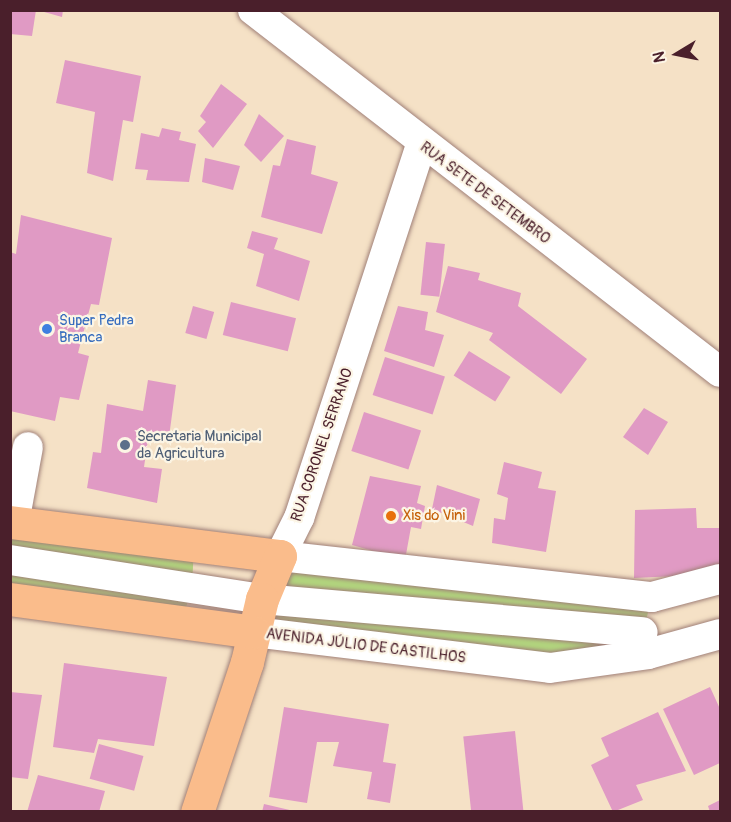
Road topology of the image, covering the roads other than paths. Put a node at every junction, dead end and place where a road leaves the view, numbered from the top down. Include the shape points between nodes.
1 (253, 10) edge
2 (421, 145) junction
3 (720, 372) edge
4 (27, 447) dead end
5 (12, 522) edge
6 (194, 544) junction
7 (280, 556) junction
8 (10, 560) edge
9 (720, 579) edge
10 (192, 588) junction
11 (652, 597) junction
12 (10, 599) edge
13 (262, 599) junction
14 (181, 623) junction
15 (254, 632) junction
16 (720, 634) edge
17 (646, 643) junction
18 (197, 812) edge

1 - 2 street, RUA SETE DE SETEMBRO
2 - 3 street, RUA SETE DE SETEMBRO
2 - 7 street, RUA CORONEL SERRANO via 299,518
4 - 5 street
5 - 6 main road
6 - 7 main road
6 - 10 street
7 - 11 street
7 - 13 main road, RUA CORONEL SERRANO
8 - 10 street
9 - 11 street
10 - 13 street
10 - 14 street
11 - 17 street
12 - 14 main road, AVENIDA JÚLIO DE CASTILHOS
13 - 15 main road, RUA CORONEL SERRANO
13 - 17 street
14 - 15 main road, AVENIDA JÚLIO DE CASTILHOS
15 - 17 street, AVENIDA JÚLIO DE CASTILHOS via 550,668
15 - 18 main road, RUA CORONEL SERRANO
16 - 17 street, AVENIDA JÚLIO DE CASTILHOS

